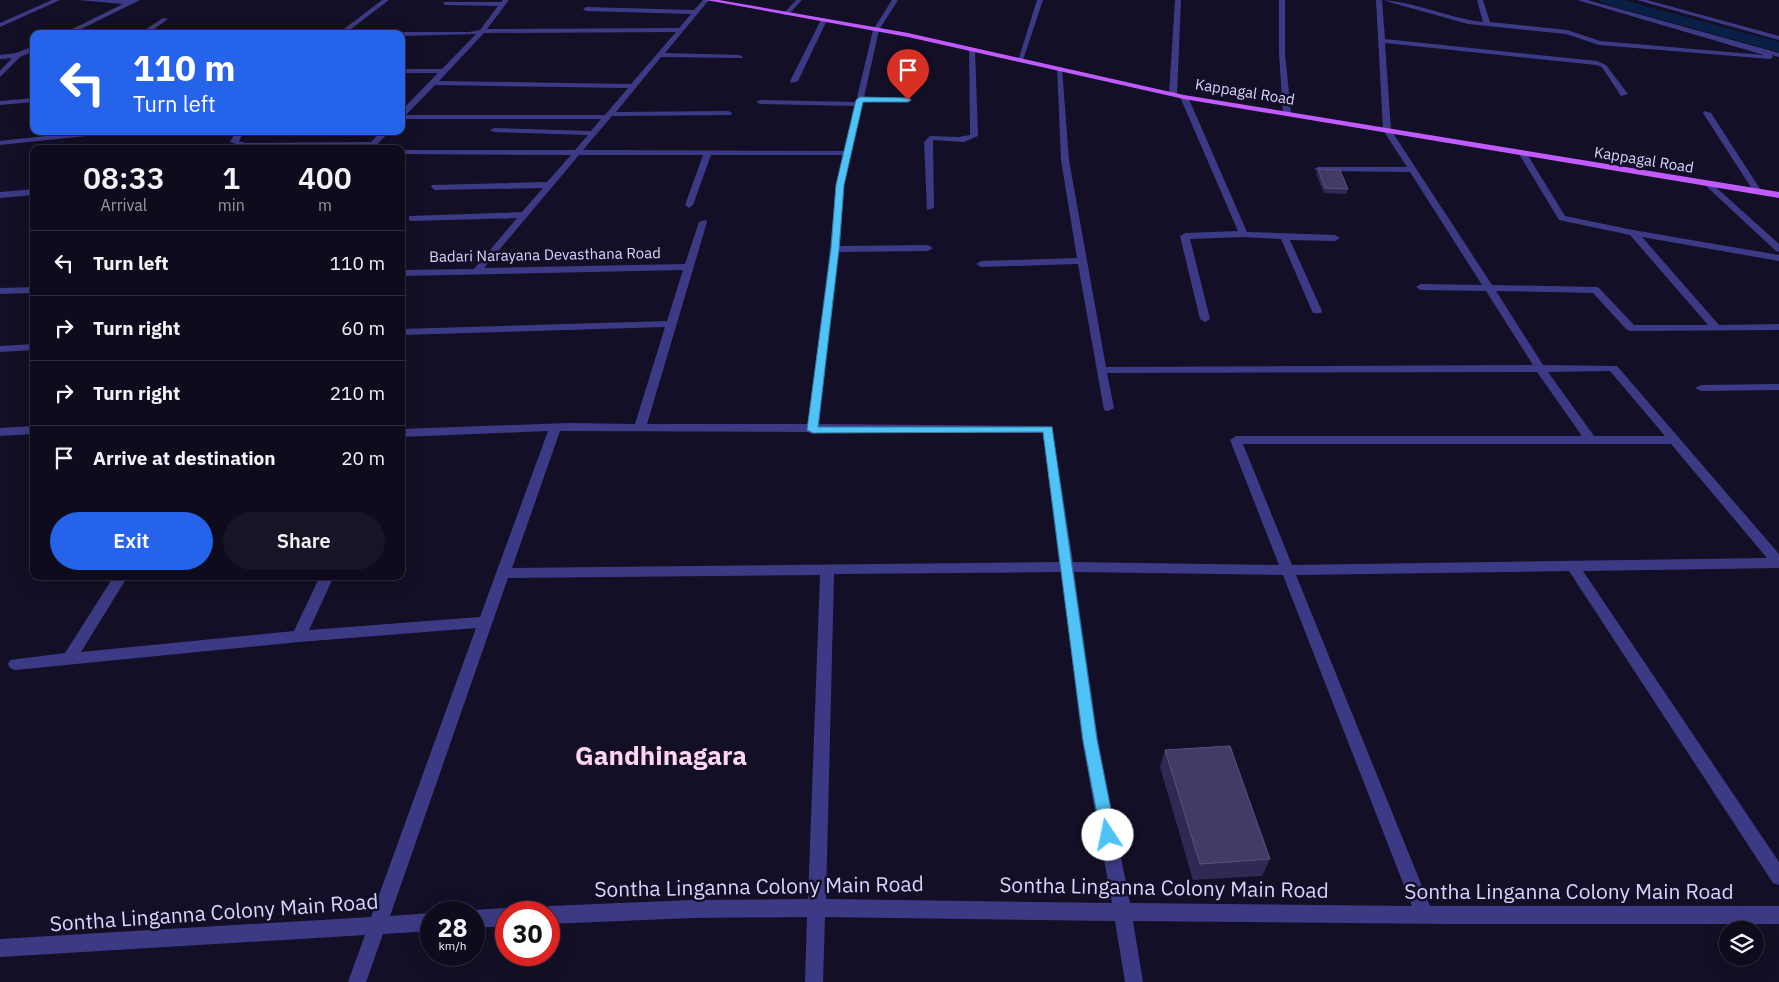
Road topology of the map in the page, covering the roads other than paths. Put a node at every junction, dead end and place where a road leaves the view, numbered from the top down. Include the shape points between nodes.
1 (57, 0) edge
2 (81, 0) edge
3 (386, 0) edge
4 (708, 0) edge
5 (800, 0) edge
6 (895, 0) edge
7 (1040, 0) edge
8 (1178, 0) edge
9 (1282, 0) edge
10 (1379, 0) edge
11 (1385, 0) edge
12 (1480, 0) edge
13 (1580, 0) edge
14 (1640, 0) edge
15 (134, 1) edge
16 (505, 2) edge
17 (445, 3) dead end
18 (586, 10) dead end
19 (696, 12) junction
20 (786, 14) junction
21 (165, 19) dead end
22 (824, 20) junction
23 (1487, 24) junction
24 (0, 25) edge
25 (72, 30) edge
26 (148, 30) edge
27 (346, 30) edge
28 (681, 30) junction
29 (876, 30) junction
30 (482, 31) junction
31 (405, 33) edge
32 (1779, 38) edge
33 (1382, 41) junction
34 (972, 49) junction
35 (30, 50) edge
36 (30, 54) edge
37 (1768, 54) junction
38 (18, 55) junction
39 (660, 55) junction
40 (1779, 55) edge
41 (0, 57) edge
42 (740, 58) dead end
43 (1020, 60) junction
44 (1779, 64) edge
45 (1059, 68) junction
46 (405, 71) edge
47 (443, 71) junction
48 (0, 75) edge
49 (794, 81) dead end
50 (432, 83) junction
51 (634, 86) junction
52 (1173, 94) junction
53 (1624, 94) dead end
54 (1184, 97) junction
55 (30, 100) edge
56 (908, 100) dead end
57 (760, 102) dead end
58 (859, 102) junction
59 (0, 103) edge
60 (405, 111) edge
61 (1287, 113) junction
62 (1706, 113) dead end
63 (405, 114) edge
64 (728, 114) dead end
65 (608, 115) junction
66 (494, 130) dead end
67 (1387, 130) junction
68 (593, 133) junction
69 (77, 135) edge
70 (238, 135) edge
71 (382, 135) edge
72 (0, 143) edge
73 (242, 145) edge
74 (372, 145) edge
75 (405, 152) edge
76 (847, 152) junction
77 (576, 153) junction
78 (708, 153) junction
79 (1523, 154) junction
80 (1318, 169) edge
81 (1413, 170) junction
82 (1709, 184) junction
83 (549, 185) junction
84 (434, 187) dead end
85 (30, 192) edge
86 (1758, 192) junction
87 (0, 195) edge
88 (1779, 195) edge
89 (689, 205) dead end
90 (930, 208) dead end
91 (524, 215) junction
92 (412, 218) dead end
93 (704, 222) dead end
94 (1633, 233) junction
95 (1244, 234) junction
96 (1284, 237) junction
97 (1335, 238) dead end
98 (928, 248) dead end
99 (835, 249) junction
100 (1779, 249) edge
101 (1779, 258) edge
102 (1082, 261) junction
103 (981, 264) dead end
104 (690, 268) junction
105 (477, 271) junction
106 (405, 273) edge
107 (1421, 287) dead end
108 (1488, 287) junction
109 (30, 290) edge
110 (0, 291) edge
111 (1317, 311) dead end
112 (1205, 318) dead end
113 (673, 324) junction
114 (1779, 327) edge
115 (1716, 328) junction
116 (405, 332) edge
117 (30, 347) edge
118 (0, 349) edge
119 (1540, 368) junction
120 (1102, 370) junction
121 (1779, 387) edge
122 (1701, 388) dead end
123 (1108, 408) dead end
124 (640, 427) junction
125 (555, 428) junction
126 (30, 430) edge
127 (813, 430) junction
128 (0, 432) edge
129 (405, 433) edge
130 (1591, 440) junction
131 (1674, 440) junction
132 (1779, 563) edge
133 (1573, 566) junction
134 (1068, 567) junction
135 (827, 570) junction
136 (1287, 570) junction
137 (503, 572) junction
138 (118, 580) edge
139 (325, 580) edge
140 (485, 622) junction
141 (299, 636) junction
142 (69, 659) junction
143 (15, 664) dead end
144 (1779, 877) edge
145 (815, 908) junction
146 (1124, 912) junction
147 (560, 914) edge
148 (1424, 914) junction
149 (1779, 915) edge
150 (420, 923) edge
151 (376, 925) junction
152 (0, 948) edge
153 (357, 982) edge
154 (814, 982) edge
155 (1134, 982) edge

1 - 24 street
2 - 15 street
3 - 27 street
4 - 19 street
4 - 20 main road, Kappagal Road
5 - 20 street
6 - 29 street
7 - 43 street
8 - 52 street
9 - 61 street
10 - 33 street
11 - 23 street
12 - 23 street
13 - 37 street
14 - 32 street
15 - 25 street
16 - 17 street
16 - 30 street
18 - 19 street
19 - 28 street
20 - 22 main road, Kappagal Road
21 - 26 street
22 - 29 main road, Kappagal Road
22 - 49 street
23 - 37 street via 1567,32 1599,42
28 - 30 street
28 - 39 street
29 - 34 main road, Kappagal Road
29 - 58 street
30 - 31 street via 469,34
30 - 47 street
33 - 53 street via 1597,63 1604,66
33 - 67 street
34 - 43 main road, Kappagal Road
34 - 90 street via 974,136 969,139 930,138
35 - 38 street
36 - 38 street
37 - 40 street
37 - 44 street
38 - 41 street
38 - 48 street
39 - 42 street
39 - 51 street
43 - 45 main road, Kappagal Road
45 - 52 main road, Kappagal Road
45 - 102 street via 1065,160
46 - 47 street
47 - 50 street
50 - 51 street
50 - 60 street
51 - 65 street
52 - 54 main road, Kappagal Road
54 - 61 main road, Kappagal Road
54 - 95 street
55 - 59 street
56 - 58 street
57 - 58 street
58 - 76 street
61 - 67 main road, Kappagal Road
62 - 86 street
63 - 65 street
64 - 65 street
65 - 68 street
66 - 68 street
67 - 79 main road, Kappagal Road
67 - 81 street
68 - 77 street
69 - 72 street
70 - 73 street via 234,142
71 - 74 street
75 - 77 street
76 - 78 street
76 - 99 street via 840,185
77 - 78 street
77 - 83 street
78 - 89 street
79 - 82 main road, Kappagal Road
79 - 94 street via 1562,218
80 - 81 street
81 - 108 street
82 - 86 main road, Kappagal Road
82 - 100 street
83 - 84 street
83 - 91 street
85 - 87 street
86 - 88 main road, Kappagal Road
91 - 92 street
91 - 105 street
93 - 104 street
94 - 101 street
94 - 115 street
95 - 96 street
95 - 112 street via 1185,236
96 - 97 street
96 - 111 street
98 - 99 street
99 - 127 street
102 - 103 street
102 - 120 street
104 - 105 street, Badari Narayana Devasthana Road
104 - 113 street
105 - 106 street, Badari Narayana Devasthana Road
107 - 108 street
108 - 115 street via 1596,290 1631,328
108 - 119 street
109 - 110 street
113 - 116 street
113 - 124 street
114 - 115 street
117 - 118 street
119 - 120 street
119 - 130 street
119 - 131 street via 1613,368
120 - 123 street
121 - 122 street
124 - 125 street
124 - 127 street
125 - 129 street
125 - 137 street
126 - 128 street
127 - 134 street via 1048,429
130 - 131 street
130 - 136 street via 1236,440
131 - 132 street
132 - 133 street
133 - 136 street
133 - 144 street
134 - 135 street
134 - 136 street
134 - 146 street via 1090,740
135 - 137 street
135 - 145 street
136 - 148 street
137 - 140 street
138 - 142 street
139 - 141 street
140 - 141 street
140 - 151 street
141 - 142 street
142 - 143 street
145 - 146 street, Sontha Linganna Colony Main Road
145 - 147 street, Sontha Linganna Colony Main Road
145 - 154 street
146 - 148 street, Sontha Linganna Colony Main Road
146 - 155 street
148 - 149 street, Sontha Linganna Colony Main Road
150 - 151 street, Sontha Linganna Colony Main Road
151 - 152 street, Sontha Linganna Colony Main Road
151 - 153 street

